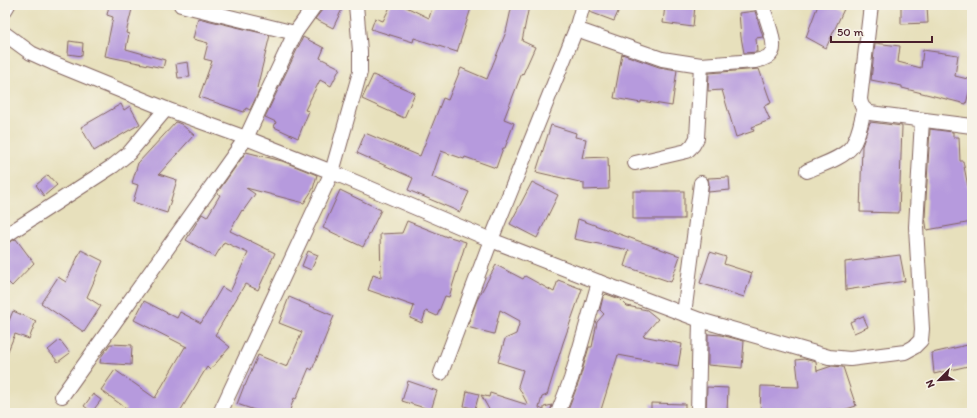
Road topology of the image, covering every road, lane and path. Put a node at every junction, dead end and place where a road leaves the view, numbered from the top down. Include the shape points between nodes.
1 (8, 5) edge
2 (181, 5) edge
3 (314, 5) edge
4 (356, 5) edge
5 (583, 5) edge
6 (762, 5) edge
7 (871, 5) edge
8 (5, 10) edge
9 (576, 29) junction
10 (295, 33) junction
11 (5, 34) edge
12 (701, 65) junction
13 (166, 109) junction
14 (864, 110) junction
15 (922, 120) junction
16 (972, 126) edge
17 (246, 138) junction
18 (635, 163) dead end
19 (807, 171) dead end
20 (332, 172) junction
21 (701, 183) dead end
22 (5, 236) edge
23 (491, 240) junction
24 (599, 282) junction
25 (684, 314) junction
26 (700, 320) junction
27 (441, 373) dead end
28 (62, 396) dead end
29 (220, 412) edge
30 (558, 413) edge
31 (698, 413) edge

1 - 8 street
2 - 10 street
3 - 10 street
4 - 20 street via 360,72
5 - 9 street
6 - 12 street via 773,42 773,51 770,55 762,60
7 - 14 street via 860,98
9 - 12 street via 662,59
9 - 23 street
10 - 17 street
11 - 13 street via 46,60
12 - 18 street via 697,138 693,145 688,151
13 - 17 street
13 - 22 street via 129,153 113,166
14 - 15 street
14 - 19 street via 851,148 842,156
15 - 16 street
15 - 26 street via 916,227 922,329 921,340 914,347 905,352 850,359 829,357
17 - 20 street
17 - 28 street
20 - 23 street
20 - 29 street
21 - 25 street
23 - 24 street
23 - 27 street
24 - 25 street
24 - 30 street via 571,379
25 - 26 street
26 - 31 street

